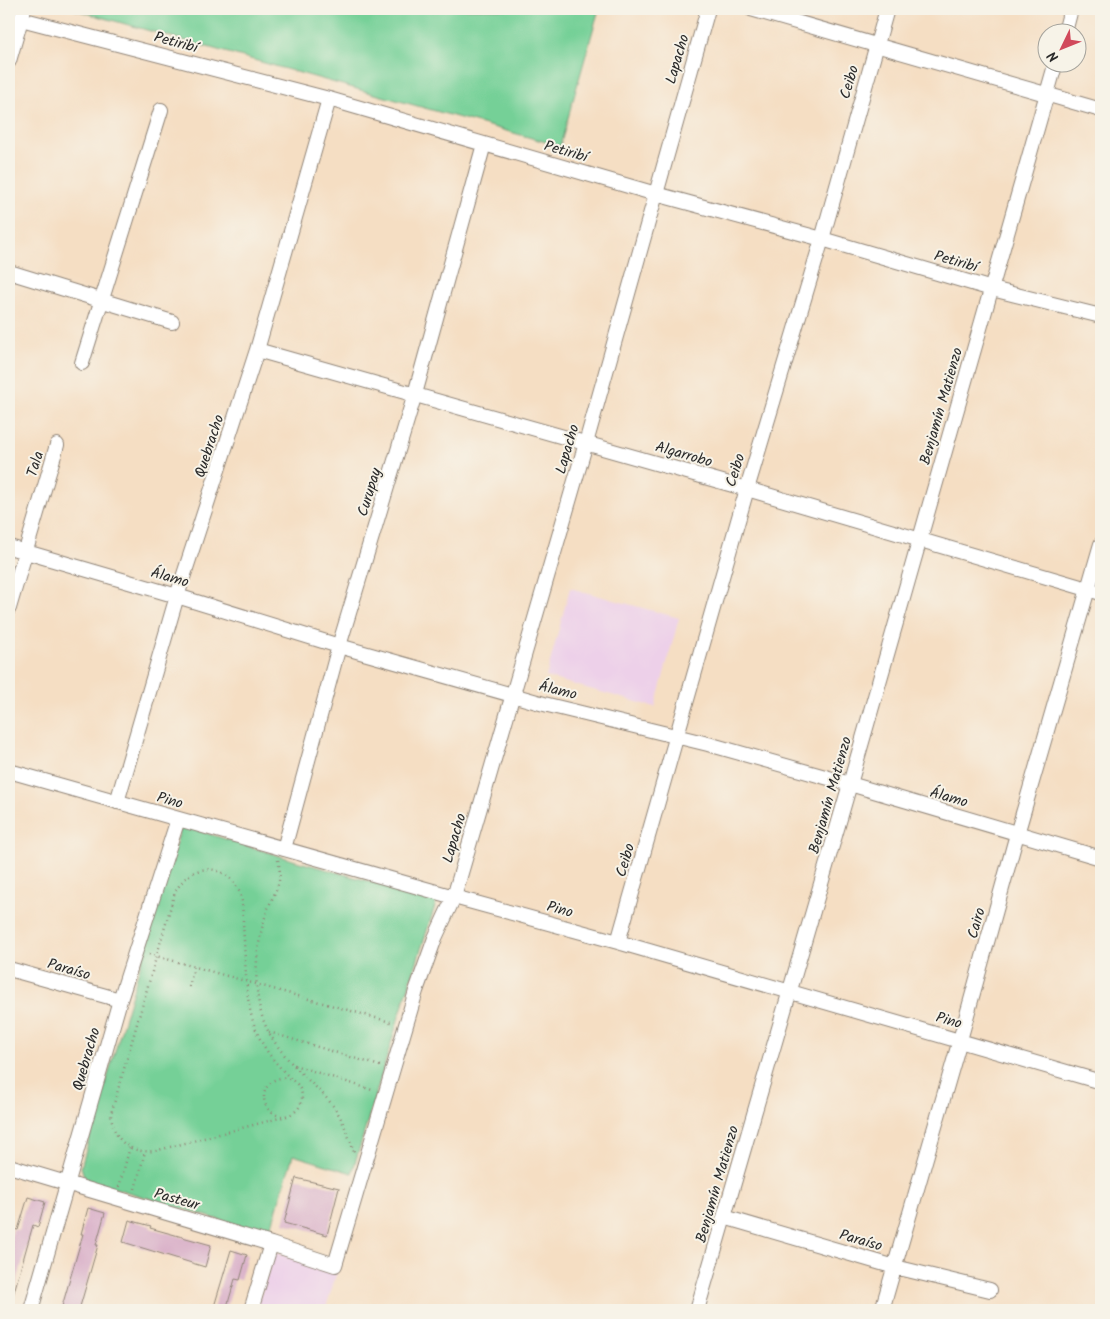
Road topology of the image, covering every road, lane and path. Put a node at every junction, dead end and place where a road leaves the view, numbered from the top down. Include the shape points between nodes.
1 (708, 9) edge
2 (751, 9) edge
3 (887, 9) edge
4 (1071, 9) edge
5 (23, 14) edge
6 (1068, 22) edge
7 (876, 45) junction
8 (9, 61) edge
9 (1053, 72) edge
10 (1047, 95) junction
11 (329, 99) junction
12 (161, 110) dead end
13 (1101, 110) edge
14 (484, 144) junction
15 (656, 194) junction
16 (822, 239) junction
17 (9, 272) edge
18 (992, 289) junction
19 (101, 300) junction
20 (1101, 316) edge
21 (172, 322) dead end
22 (257, 350) junction
23 (82, 363) dead end
24 (415, 394) junction
25 (586, 443) junction
26 (57, 445) dead end
27 (746, 489) junction
28 (920, 540) junction
29 (1101, 544) edge
30 (9, 547) edge
31 (25, 552) junction
32 (1095, 591) edge
33 (177, 596) junction
34 (9, 608) edge
35 (340, 646) junction
36 (512, 695) junction
37 (677, 737) junction
38 (9, 770) edge
39 (850, 784) junction
40 (117, 802) junction
41 (178, 819) junction
42 (1017, 834) junction
43 (279, 847) junction
44 (1101, 858) edge
45 (454, 897) junction
46 (618, 942) junction
47 (136, 950) junction
48 (156, 956) junction
49 (194, 967) junction
50 (9, 968) edge
51 (246, 981) junction
52 (257, 985) junction
53 (189, 987) dead end
54 (789, 992) junction
55 (120, 1000) junction
56 (405, 1027) junction
57 (269, 1032) junction
58 (960, 1040) junction
59 (293, 1064) junction
60 (392, 1070) junction
61 (293, 1081) junction
62 (1101, 1082) edge
63 (385, 1094) junction
64 (287, 1116) junction
65 (130, 1147) junction
66 (145, 1152) junction
67 (9, 1166) edge
68 (361, 1175) junction
69 (68, 1184) junction
70 (116, 1198) junction
71 (132, 1203) junction
72 (724, 1217) junction
73 (271, 1244) junction
74 (334, 1265) joint
75 (895, 1267) junction
76 (990, 1290) dead end
77 (31, 1310) edge
78 (251, 1310) edge
79 (697, 1310) edge
80 (882, 1310) edge

1 - 15 street, Lapacho
2 - 7 street
3 - 7 street, Ceibo
4 - 6 street
5 - 8 street
5 - 11 street, Petiribí
7 - 10 street
7 - 16 street, Ceibo
9 - 10 street, Benjamín Matienzo
10 - 13 street
10 - 18 street, Benjamín Matienzo
11 - 14 street, Petiribí
11 - 22 street, Quebracho
12 - 19 street
14 - 15 street, Petiribí
14 - 24 street, Curupay
15 - 16 street, Petiribí
15 - 25 street, Lapacho
16 - 18 street, Petiribí
16 - 27 street, Ceibo
17 - 19 street
18 - 20 street, Petiribí
18 - 28 street, Benjamín Matienzo
19 - 21 street
19 - 23 street
22 - 24 street, Algarrobo
22 - 33 street, Quebracho
24 - 25 street, Algarrobo
24 - 35 street, Curupay
25 - 27 street, Algarrobo
25 - 36 street, Lapacho
26 - 31 street, Tala
27 - 28 street, Algarrobo
27 - 37 street, Ceibo
28 - 32 street, Algarrobo
28 - 39 street, Benjamín Matienzo
29 - 32 street, Cairo
30 - 31 street, Álamo
31 - 33 street, Álamo
31 - 34 street, Tala
32 - 42 street, Cairo
33 - 35 street, Álamo
33 - 40 street, Quebracho
35 - 36 street, Álamo
35 - 43 street, Curupay
36 - 37 street, Álamo
36 - 45 street, Lapacho
37 - 39 street, Álamo
37 - 46 street, Ceibo
38 - 40 street, Pino
39 - 42 street, Álamo
39 - 54 street, Benjamín Matienzo
40 - 41 street, Pino
41 - 43 street, Pino
41 - 47 street, Quebracho
42 - 44 street, Álamo
42 - 58 street, Cairo
43 - 45 street, Pino
43 - 52 path via 280,879 262,927
45 - 46 street, Pino
45 - 56 street, Lapacho via 435,938
46 - 54 street, Pino
47 - 48 path
47 - 55 street, Quebracho
48 - 49 path
48 - 51 path via 175,892 187,876 204,869 220,871 229,876 240,893
48 - 65 path via 111,1114 116,1134
49 - 51 path
49 - 53 path
50 - 55 street, Paraíso
51 - 52 path
51 - 61 path via 247,1001 260,1038 269,1054
52 - 56 path
52 - 57 path via 263,1020
54 - 58 street, Pino
54 - 72 street, Benjamín Matienzo
55 - 69 street, Quebracho
56 - 60 street, Lapacho
57 - 59 path
57 - 60 path
58 - 62 street, Pino
58 - 75 street, Cairo
59 - 63 path
59 - 68 path via 334,1108 346,1130
60 - 63 street, Lapacho
61 - 64 path via 301,1091 301,1104 298,1110
61 - 64 path via 287,1078 274,1080 264,1094 270,1111
63 - 68 street, Lapacho
64 - 66 path
65 - 66 path
65 - 70 path
66 - 71 path
67 - 69 street, Pasteur
68 - 74 street, Lapacho
69 - 70 street, Pasteur
69 - 77 street, Quebracho
70 - 71 street, Pasteur
71 - 73 street, Pasteur
72 - 75 street, Paraíso
72 - 79 street, Benjamín Matienzo
73 - 74 street, Pasteur
73 - 78 street
75 - 76 street, Paraíso
75 - 80 street, Cairo

